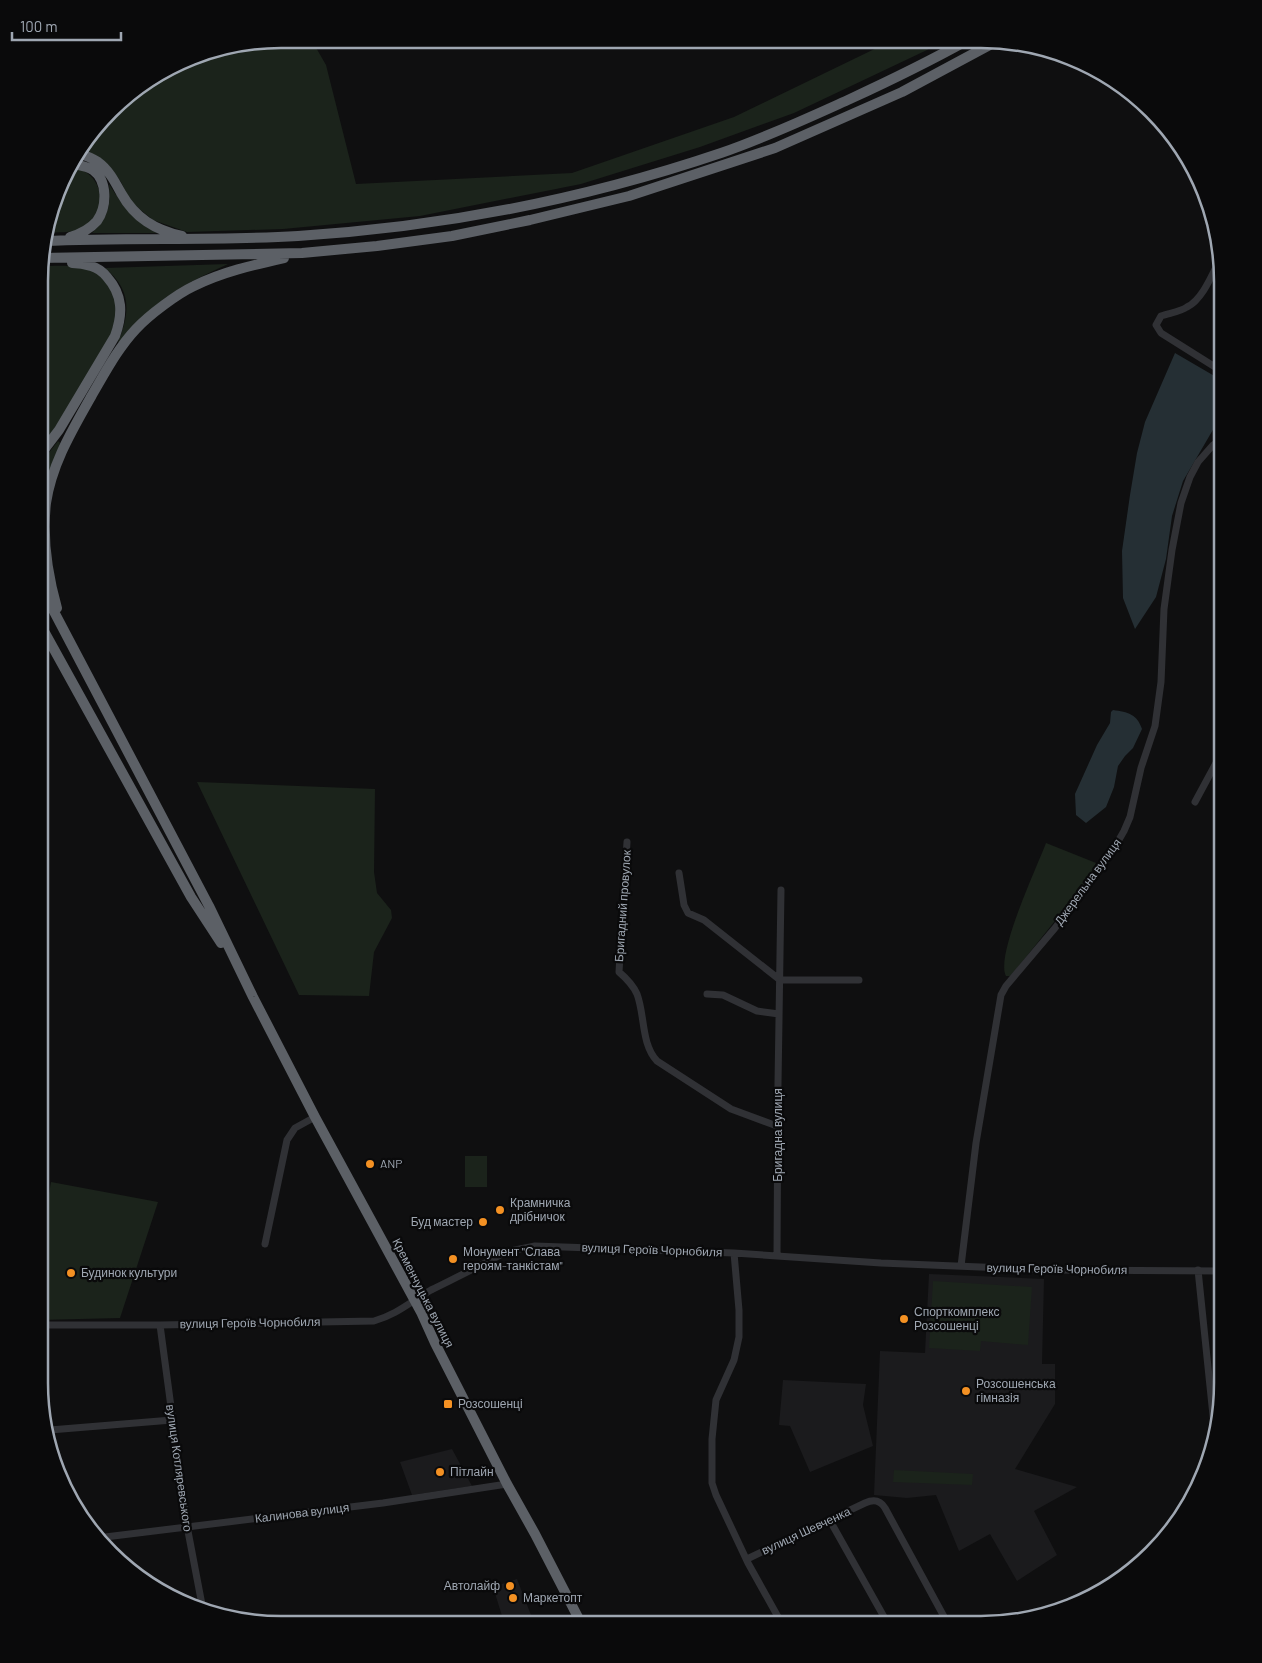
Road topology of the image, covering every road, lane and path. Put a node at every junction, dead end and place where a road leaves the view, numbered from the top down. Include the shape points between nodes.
1 (954, 48) edge
2 (983, 48) edge
3 (84, 156) edge
4 (79, 165) edge
5 (60, 240) junction
6 (208, 240) junction
7 (51, 241) edge
8 (302, 253) junction
9 (49, 258) edge
10 (48, 259) edge
11 (1214, 270) edge
12 (1214, 366) edge
13 (48, 444) edge
14 (1214, 444) edge
15 (48, 497) edge
16 (48, 571) edge
17 (48, 600) edge
18 (62, 625) junction
19 (48, 638) edge
20 (1214, 767) edge
21 (1195, 802) dead end
22 (627, 842) dead end
23 (679, 873) dead end
24 (781, 890) dead end
25 (242, 975) junction
26 (780, 980) junction
27 (858, 980) dead end
28 (707, 994) dead end
29 (779, 1014) junction
30 (315, 1117) junction
31 (778, 1126) junction
32 (265, 1244) dead end
33 (734, 1253) junction
34 (777, 1256) junction
35 (961, 1266) junction
36 (1198, 1270) junction
37 (1214, 1271) edge
38 (414, 1301) junction
39 (48, 1324) edge
40 (160, 1325) junction
41 (1212, 1400) joint
42 (1213, 1412) edge
43 (172, 1420) junction
44 (52, 1430) edge
45 (507, 1484) junction
46 (187, 1526) junction
47 (833, 1526) dead end
48 (106, 1537) edge
49 (747, 1559) junction
50 (201, 1601) edge
51 (577, 1616) edge
52 (777, 1616) edge
53 (884, 1616) edge
54 (944, 1616) edge

1 - 6 highway via 788,127 723,152 632,180 503,210 408,226
2 - 8 highway via 902,92 775,148 628,196 452,236
3 - 6 highway via 98,162 109,173 126,202 146,223 162,231
4 - 5 highway via 93,170 102,183 104,207 88,229
5 - 6 highway
5 - 7 highway
8 - 9 highway
8 - 15 highway via 226,272 192,286 136,329 105,373 67,440 55,467
10 - 13 highway via 92,266 103,272 113,283 122,306 116,336
11 - 12 street via 1193,304 1161,316 1156,325 1161,333
14 - 35 street, Джерельна вулиця via 1198,462 1182,503 1164,609 1161,682 1155,726 1130,817 1109,857 1001,996 976,1143
16 - 18 highway
17 - 18 highway
18 - 25 highway
19 - 25 highway via 191,897
20 - 21 street
22 - 31 street, Бригадний провулок via 619,972 636,993 650,1053 657,1061 731,1109
23 - 26 street via 688,913 704,920
24 - 26 street, Бригадна вулиця
25 - 30 highway, Кременчуцька вулиця
26 - 27 street
26 - 29 street, Бригадна вулиця
28 - 29 street via 723,994 757,1011
29 - 31 street, Бригадна вулиця
30 - 32 street via 295,1128 287,1140
30 - 38 highway, Кременчуцька вулиця
31 - 34 street, Бригадна вулиця
33 - 34 street, вулиця Героїв Чорнобиля
33 - 38 street, вулиця Героїв Чорнобиля via 525,1247 504,1254
33 - 49 street, вулиця Шевченка via 739,1337 734,1360 716,1400 711,1470 716,1495
34 - 35 street, вулиця Героїв Чорнобиля
35 - 36 street, вулиця Героїв Чорнобиля
36 - 37 street, вулиця Героїв Чорнобиля
36 - 41 street
38 - 40 street, вулиця Героїв Чорнобиля via 374,1321
38 - 45 highway, Кременчуцька вулиця
39 - 40 street, вулиця Героїв Чорнобиля
40 - 43 street, вулиця Котляревського
41 - 42 street
43 - 44 street
43 - 46 street, вулиця Котляревського
45 - 46 street, Калинова вулиця via 383,1503
45 - 51 highway, Кременчуцька вулиця
46 - 48 street, Калинова вулиця
46 - 50 street, вулиця Котляревського
47 - 53 street
49 - 52 street, вулиця Шевченка
49 - 54 street, вулиця Шевченка via 871,1500 877,1501 885,1508

